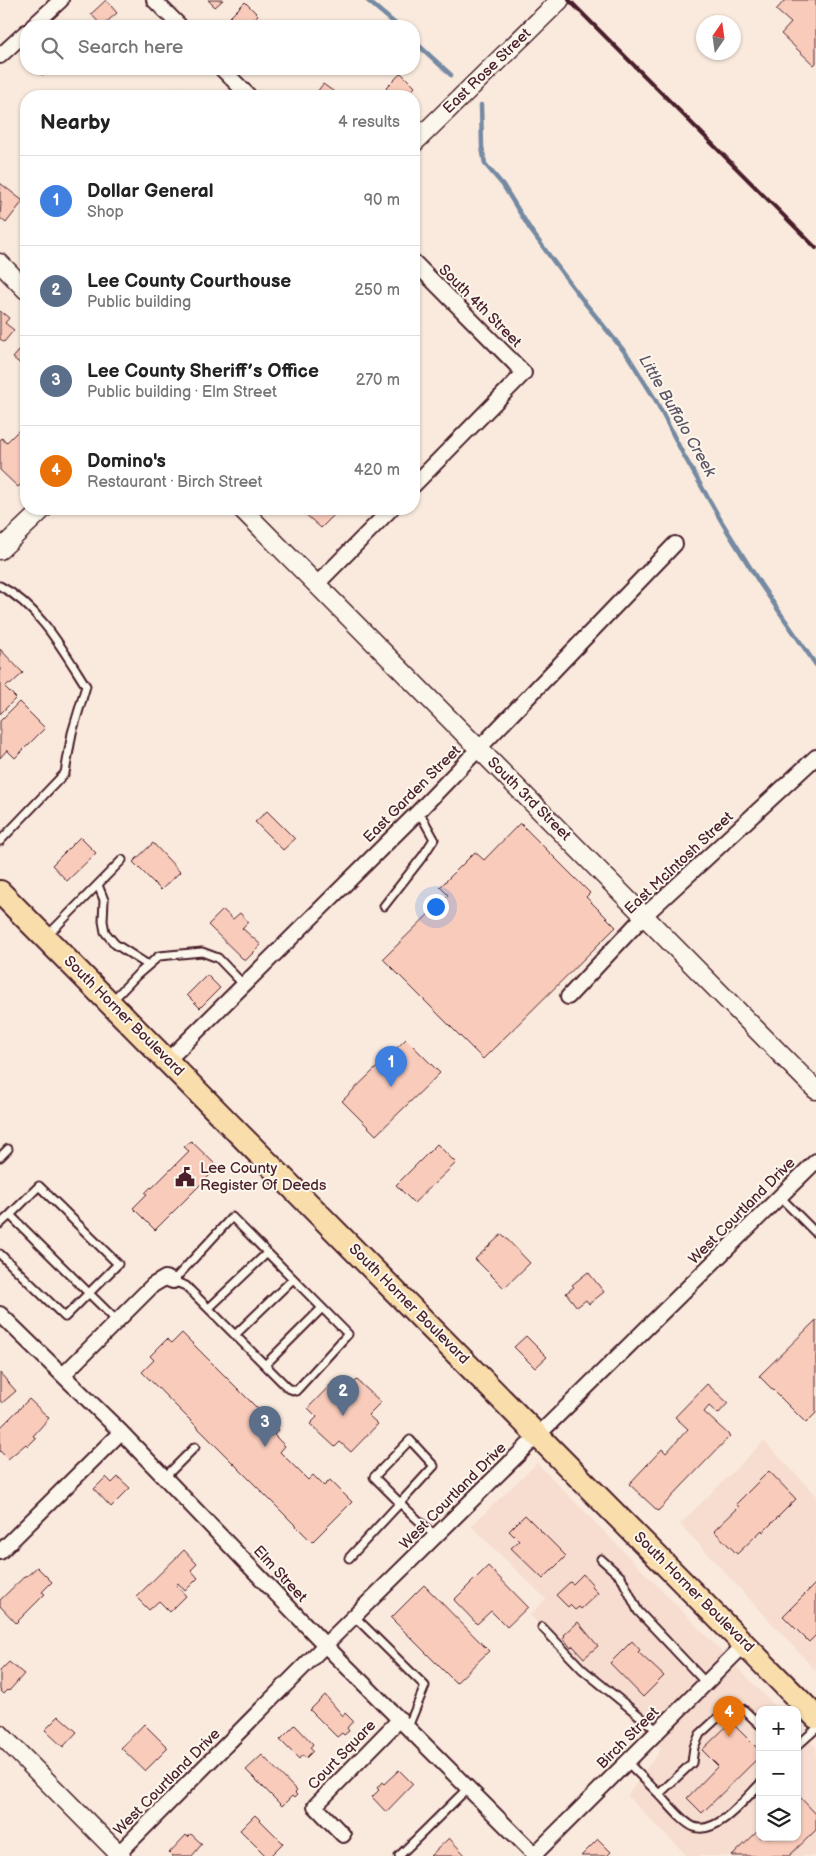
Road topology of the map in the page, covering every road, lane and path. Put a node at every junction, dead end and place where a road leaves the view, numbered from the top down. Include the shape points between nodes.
1 (61, 0) edge
2 (154, 0) edge
3 (560, 0) edge
4 (39, 20) edge
5 (174, 20) edge
6 (20, 38) edge
7 (0, 56) edge
8 (228, 75) edge
9 (243, 90) edge
10 (420, 137) edge
11 (0, 263) edge
12 (420, 268) edge
13 (20, 284) edge
14 (420, 480) edge
15 (37, 515) edge
16 (248, 515) edge
17 (385, 515) edge
18 (675, 544) dead end
19 (0, 550) edge
20 (317, 584) junction
21 (0, 586) edge
22 (480, 749) junction
23 (816, 756) edge
24 (417, 812) junction
25 (0, 841) edge
26 (122, 860) dead end
27 (98, 885) junction
28 (0, 892) edge
29 (384, 906) dead end
30 (644, 916) junction
31 (45, 938) junction
32 (148, 965) junction
33 (244, 985) junction
34 (568, 998) dead end
35 (110, 1003) junction
36 (167, 1060) junction
37 (816, 1090) edge
38 (8, 1149) dead end
39 (0, 1157) edge
40 (816, 1161) edge
41 (780, 1197) junction
42 (10, 1215) junction
43 (0, 1224) edge
44 (816, 1233) edge
45 (267, 1253) junction
46 (0, 1254) edge
47 (293, 1279) junction
48 (173, 1281) junction
49 (89, 1293) junction
50 (209, 1308) junction
51 (322, 1308) junction
52 (0, 1314) edge
53 (117, 1321) junction
54 (235, 1335) junction
55 (265, 1365) junction
56 (63, 1375) junction
57 (121, 1432) junction
58 (538, 1435) junction
59 (195, 1447) dead end
60 (165, 1477) junction
61 (400, 1503) junction
62 (435, 1536) junction
63 (0, 1552) edge
64 (349, 1558) dead end
65 (601, 1559) dead end
66 (354, 1616) junction
67 (542, 1627) dead end
68 (745, 1644) junction
69 (325, 1645) junction
70 (706, 1684) junction
71 (816, 1717) edge
72 (756, 1721) edge
73 (404, 1723) junction
74 (816, 1729) edge
75 (658, 1731) junction
76 (0, 1734) edge
77 (801, 1742) edge
78 (627, 1762) junction
79 (468, 1788) junction
80 (756, 1788) edge
81 (659, 1794) junction
82 (343, 1835) dead end
83 (119, 1855) edge
84 (534, 1855) edge
85 (399, 1856) edge

1 - 4 street
2 - 5 street
3 - 10 street, East Rose Street
6 - 7 street
8 - 9 street
11 - 13 street
12 - 14 street, South 4th Street via 524,374
15 - 19 street
16 - 20 street, South 3rd Street
17 - 20 street
18 - 22 street, East Garden Street
20 - 22 street, South 3rd Street
21 - 25 lane via 25,604 56,640 86,686 64,773
22 - 24 street, East Garden Street
22 - 30 street, South 3rd Street
23 - 30 street, East McIntosh Street
24 - 29 lane via 434,839
24 - 33 street, East Garden Street
26 - 27 lane
27 - 31 lane
27 - 32 lane via 104,900 105,932 115,944
28 - 31 main road, South Horner Boulevard
30 - 34 street, East McIntosh Street
30 - 37 street, South 3rd Street
31 - 35 main road, South Horner Boulevard
32 - 33 lane via 159,956 202,952 218,958
32 - 35 lane
33 - 36 street, East Garden Street
35 - 36 main road, South Horner Boulevard
36 - 58 main road, South Horner Boulevard
38 - 39 lane
40 - 41 street, West Courtland Drive
41 - 44 lane
41 - 58 street, West Courtland Drive
42 - 43 lane
42 - 49 lane
42 - 49 lane via 39,1186 118,1264
45 - 47 lane
45 - 48 lane via 232,1217
45 - 50 lane
46 - 49 lane via 65,1318
47 - 51 lane
47 - 54 lane
48 - 50 lane via 186,1286
48 - 53 street via 165,1278 153,1285
49 - 53 lane
50 - 54 lane
51 - 55 lane
51 - 55 lane via 348,1334 296,1391 288,1388
52 - 56 street, Elm Street
53 - 56 street
54 - 55 lane
56 - 57 street, Elm Street
57 - 60 street, Elm Street
57 - 63 street
58 - 62 street, West Courtland Drive
58 - 68 main road, South Horner Boulevard
59 - 60 lane
60 - 69 street, Elm Street
61 - 61 lane via 374,1477 410,1440 434,1466
61 - 62 lane
61 - 64 lane
62 - 66 street, West Courtland Drive
65 - 70 lane via 621,1577 638,1611
66 - 69 street, West Courtland Drive
66 - 73 lane via 424,1686
67 - 75 lane via 582,1669
68 - 70 street, Birch Street
68 - 71 main road, South Horner Boulevard
69 - 73 street, Elm Street
69 - 83 street, West Courtland Drive
70 - 75 street, Birch Street
72 - 81 lane via 743,1709 725,1711 700,1734 692,1763
73 - 79 street, Elm Street
73 - 82 street, Court Square via 315,1806
74 - 77 lane
75 - 78 street, Birch Street
76 - 83 street
78 - 81 lane
78 - 84 street, Birch Street
79 - 84 street, Elm Street
79 - 85 lane
80 - 81 lane via 729,1815 709,1827 694,1827 686,1822

